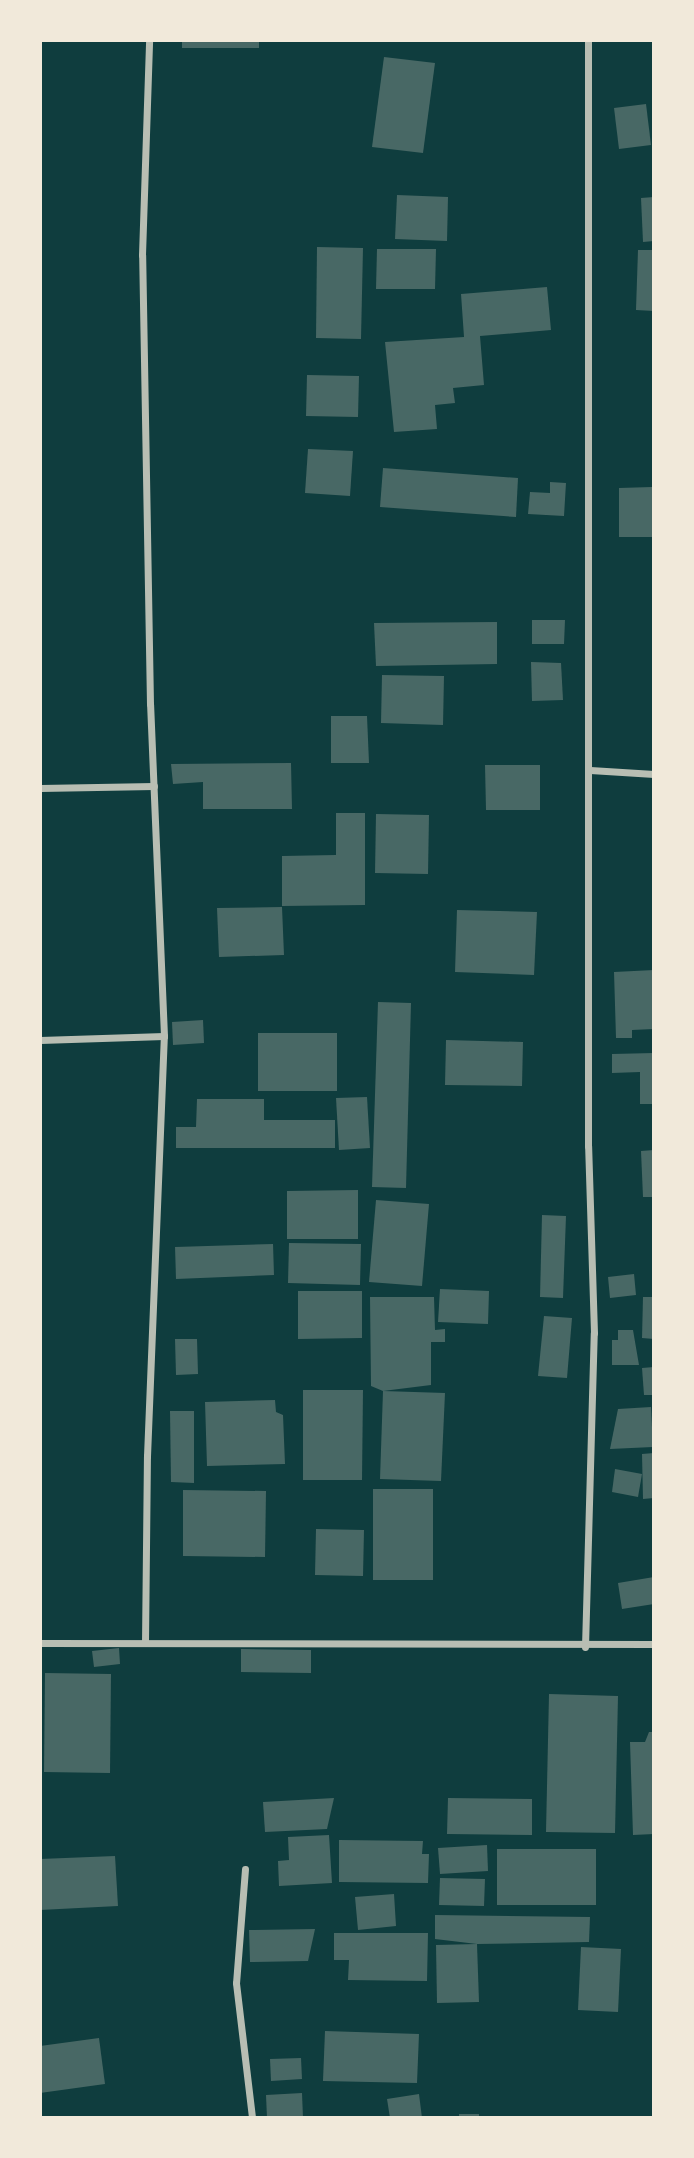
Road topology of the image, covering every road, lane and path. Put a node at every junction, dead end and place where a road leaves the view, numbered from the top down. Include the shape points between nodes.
1 (149, 40) edge
2 (588, 40) edge
3 (590, 770) junction
4 (654, 774) edge
5 (154, 786) junction
6 (40, 788) edge
7 (164, 1036) junction
8 (40, 1040) edge
9 (40, 1643) edge
10 (145, 1643) junction
11 (654, 1644) edge
12 (585, 1647) junction
13 (245, 1869) dead end
14 (252, 2118) edge

1 - 5 street via 142,255
2 - 3 street
3 - 4 street
3 - 12 street via 588,1146 594,1333
5 - 6 street
5 - 7 street
7 - 8 street
7 - 10 street
9 - 10 street
10 - 12 street via 386,1640
11 - 12 street
13 - 14 street via 236,1983

